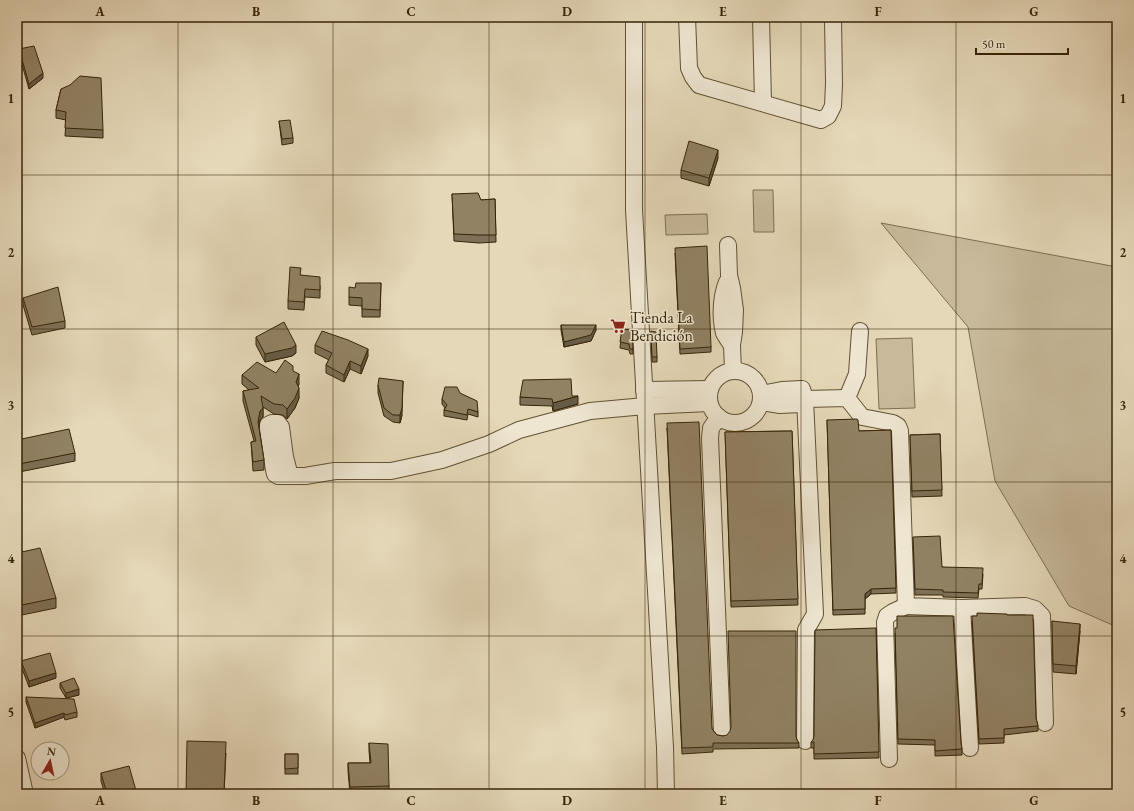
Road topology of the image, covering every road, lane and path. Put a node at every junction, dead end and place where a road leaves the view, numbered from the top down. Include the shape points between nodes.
1 (634, 17) edge
2 (687, 17) edge
3 (761, 17) edge
4 (833, 17) edge
5 (763, 103) junction
6 (728, 245) dead end
7 (860, 331) dead end
8 (733, 371) junction
9 (644, 390) junction
10 (709, 396) junction
11 (761, 398) junction
12 (847, 398) junction
13 (805, 399) junction
14 (645, 406) junction
15 (719, 417) junction
16 (290, 476) dead end
17 (906, 606) junction
18 (962, 608) junction
19 (1044, 723) dead end
20 (722, 732) dead end
21 (806, 741) dead end
22 (970, 748) dead end
23 (17, 758) edge
24 (888, 759) dead end
25 (25, 794) edge
26 (666, 794) edge

1 - 9 street via 634,210
2 - 5 street via 689,68 699,85
3 - 5 street
4 - 5 street via 833,106 828,116 821,120
6 - 8 street via 729,275 724,290 722,318 725,334 732,345
7 - 12 street via 857,374
8 - 10 street via 716,378
8 - 11 street via 748,374 754,379 759,386
9 - 10 street
9 - 14 street
10 - 14 street
10 - 15 street via 713,411
11 - 13 street via 780,405 802,404
11 - 15 street via 752,417 744,421 735,423
12 - 13 street
12 - 17 street via 862,417 893,423 900,431
13 - 21 street via 815,614 806,630
14 - 16 street via 590,411 519,430 489,444 442,460 392,471 335,471
14 - 26 street
15 - 20 street via 711,428 710,438
17 - 18 street
17 - 24 street via 892,612 885,622
18 - 19 street via 1025,606 1035,608 1042,616
18 - 22 street
23 - 25 street

